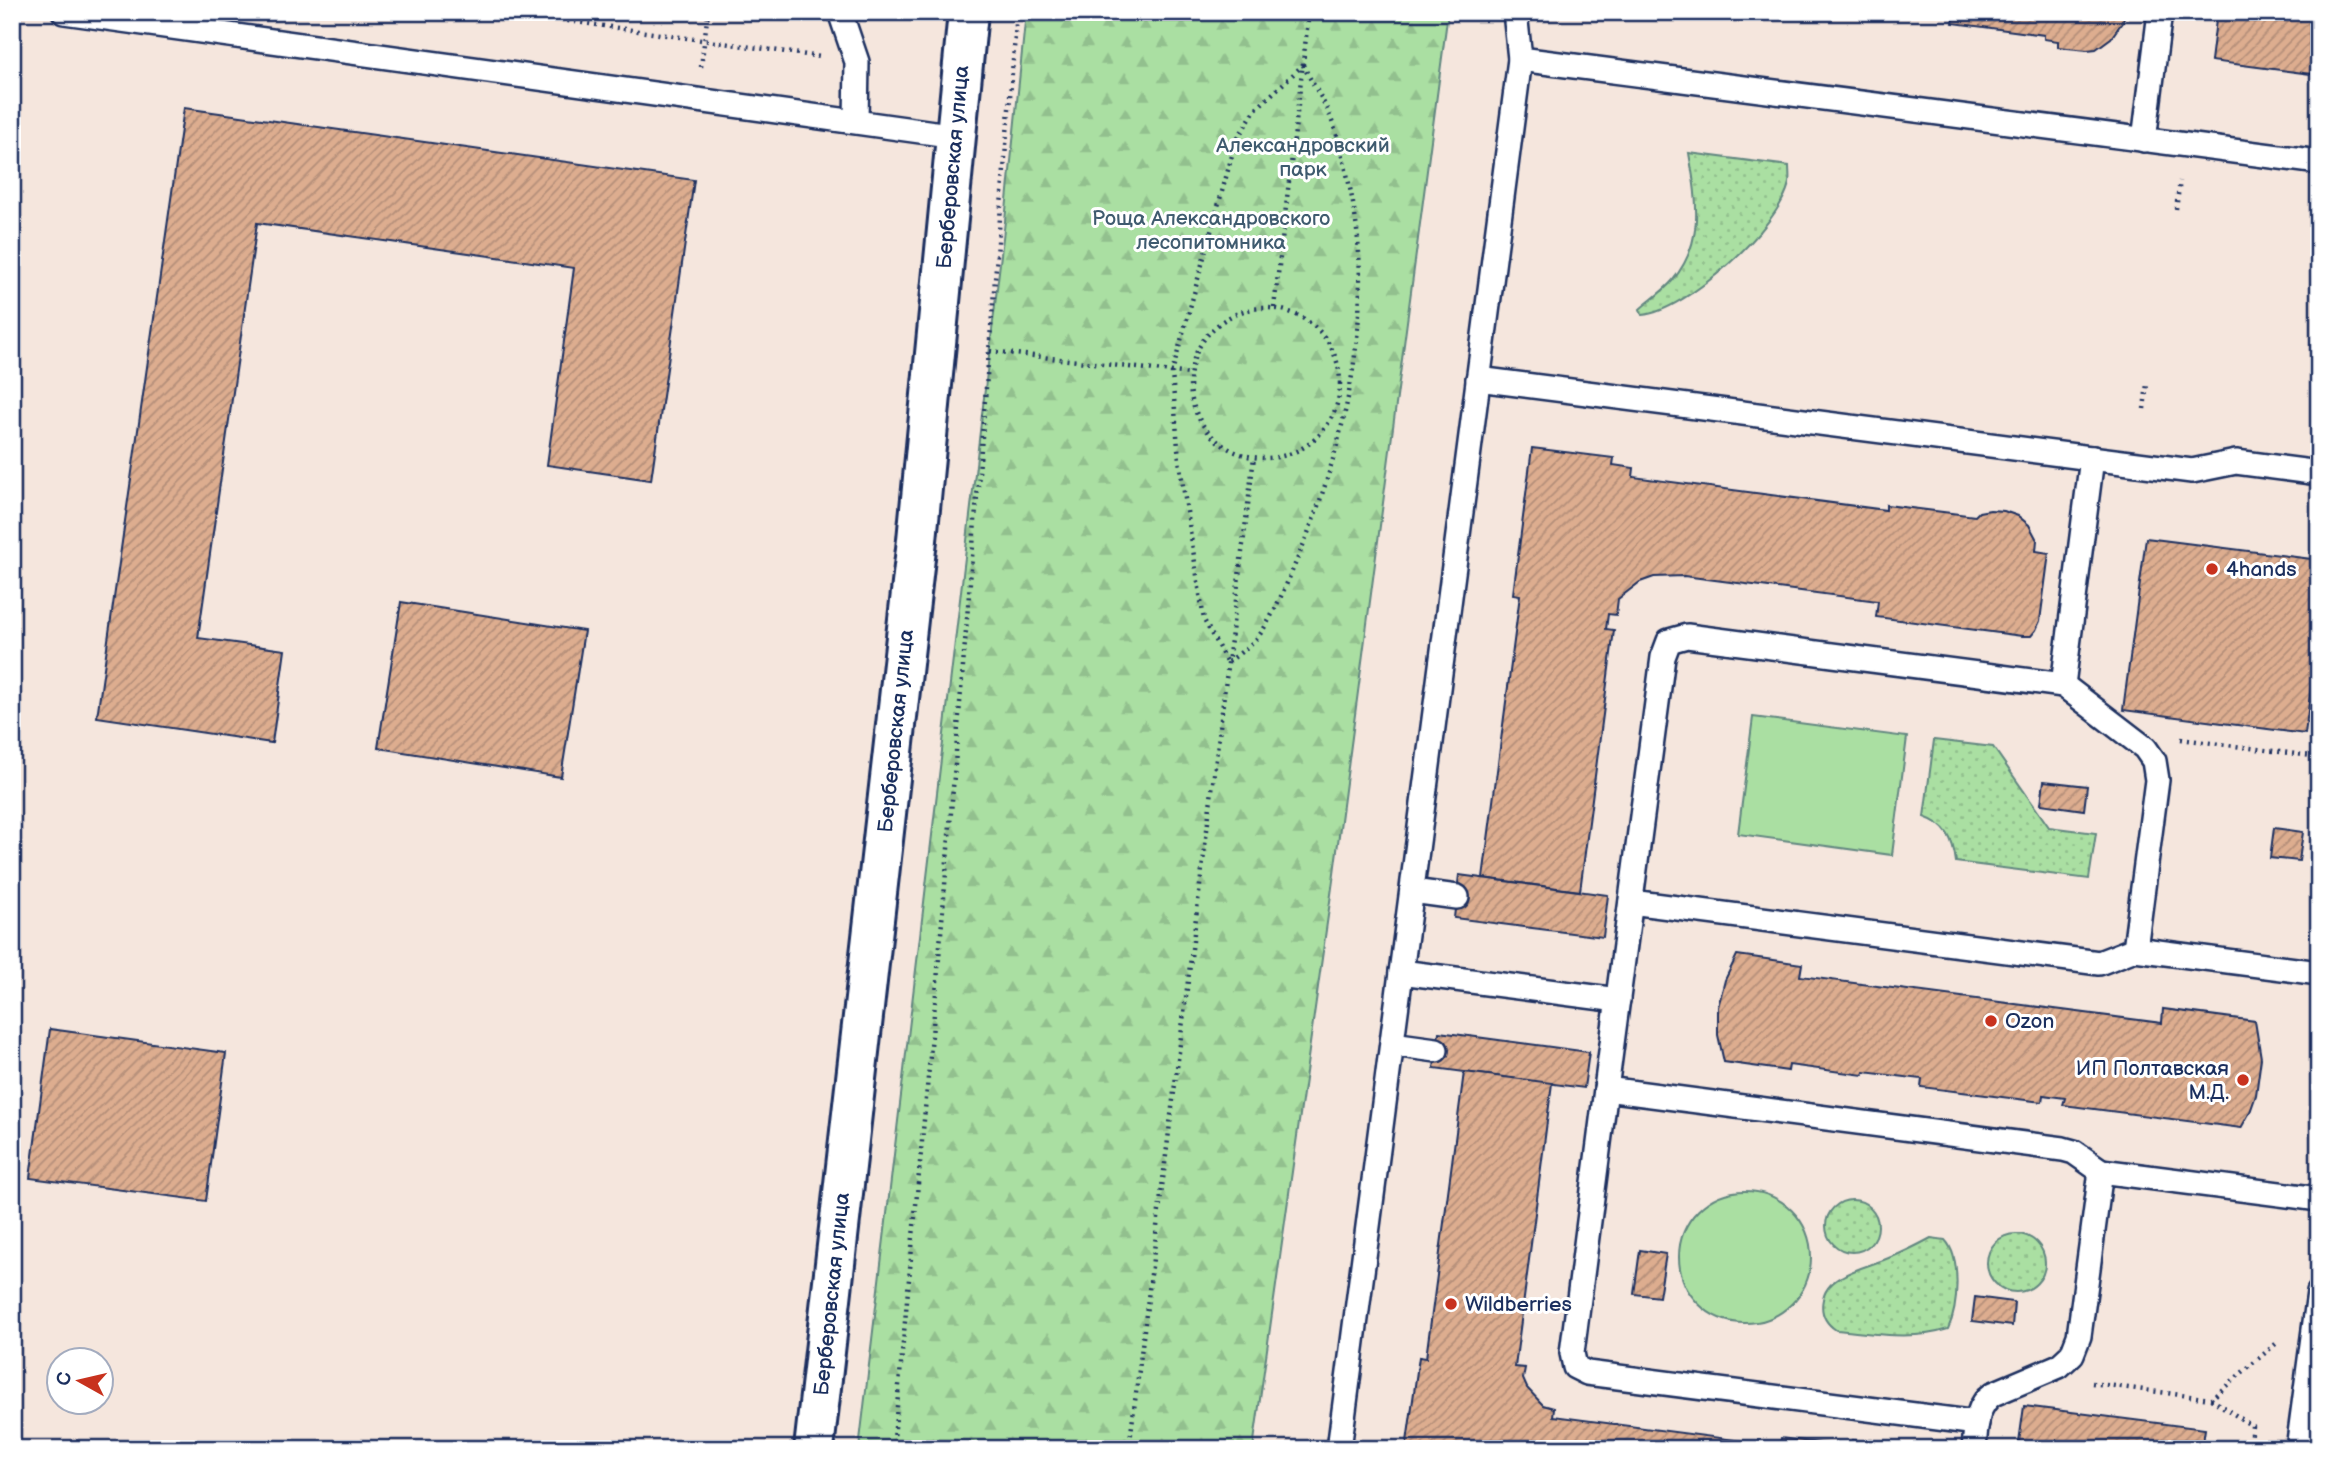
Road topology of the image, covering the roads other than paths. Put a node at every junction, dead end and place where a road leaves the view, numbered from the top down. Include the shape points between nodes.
1 (64, 12) edge
2 (840, 12) edge
3 (968, 12) edge
4 (1515, 12) edge
5 (2160, 12) edge
6 (120, 16) edge
7 (1520, 59) junction
8 (856, 121) junction
9 (956, 136) junction
10 (2144, 140) junction
11 (2319, 162) edge
12 (1478, 379) junction
13 (2092, 458) junction
14 (2319, 473) edge
15 (2063, 685) junction
16 (1412, 891) junction
17 (1457, 897) dead end
18 (1630, 902) junction
19 (2134, 949) junction
20 (1401, 972) junction
21 (2319, 973) edge
22 (1618, 1000) junction
23 (1392, 1044) junction
24 (1436, 1050) dead end
25 (1606, 1089) junction
26 (2101, 1171) junction
27 (2319, 1199) edge
28 (2318, 1301) edge
29 (2314, 1366) edge
30 (1977, 1423) junction
31 (814, 1449) edge
32 (1339, 1449) edge
33 (1973, 1449) edge
34 (2298, 1449) edge

1 - 6 lane
2 - 8 lane via 857,62
3 - 9 street, Берберовская улица
4 - 7 lane
5 - 10 lane
6 - 8 lane
7 - 10 lane
7 - 12 lane
8 - 9 lane
9 - 31 street, Берберовская улица via 916,554
10 - 11 lane
12 - 13 lane
12 - 16 lane
13 - 14 lane via 2192,471 2236,462
13 - 15 lane
15 - 18 lane via 1687,636 1670,641 1663,657
15 - 19 lane via 2145,748 2154,761 2157,780
16 - 17 lane
16 - 20 lane
18 - 19 lane via 2099,963
18 - 22 lane
19 - 21 lane
20 - 22 lane
20 - 23 lane
22 - 25 lane
23 - 24 lane
23 - 32 lane
25 - 26 lane via 2063,1149
25 - 30 lane via 1572,1353 1575,1367 1587,1373
26 - 27 lane
26 - 30 lane via 2079,1336 2072,1354 2059,1366 1984,1400
28 - 29 lane
29 - 34 lane
30 - 33 lane

